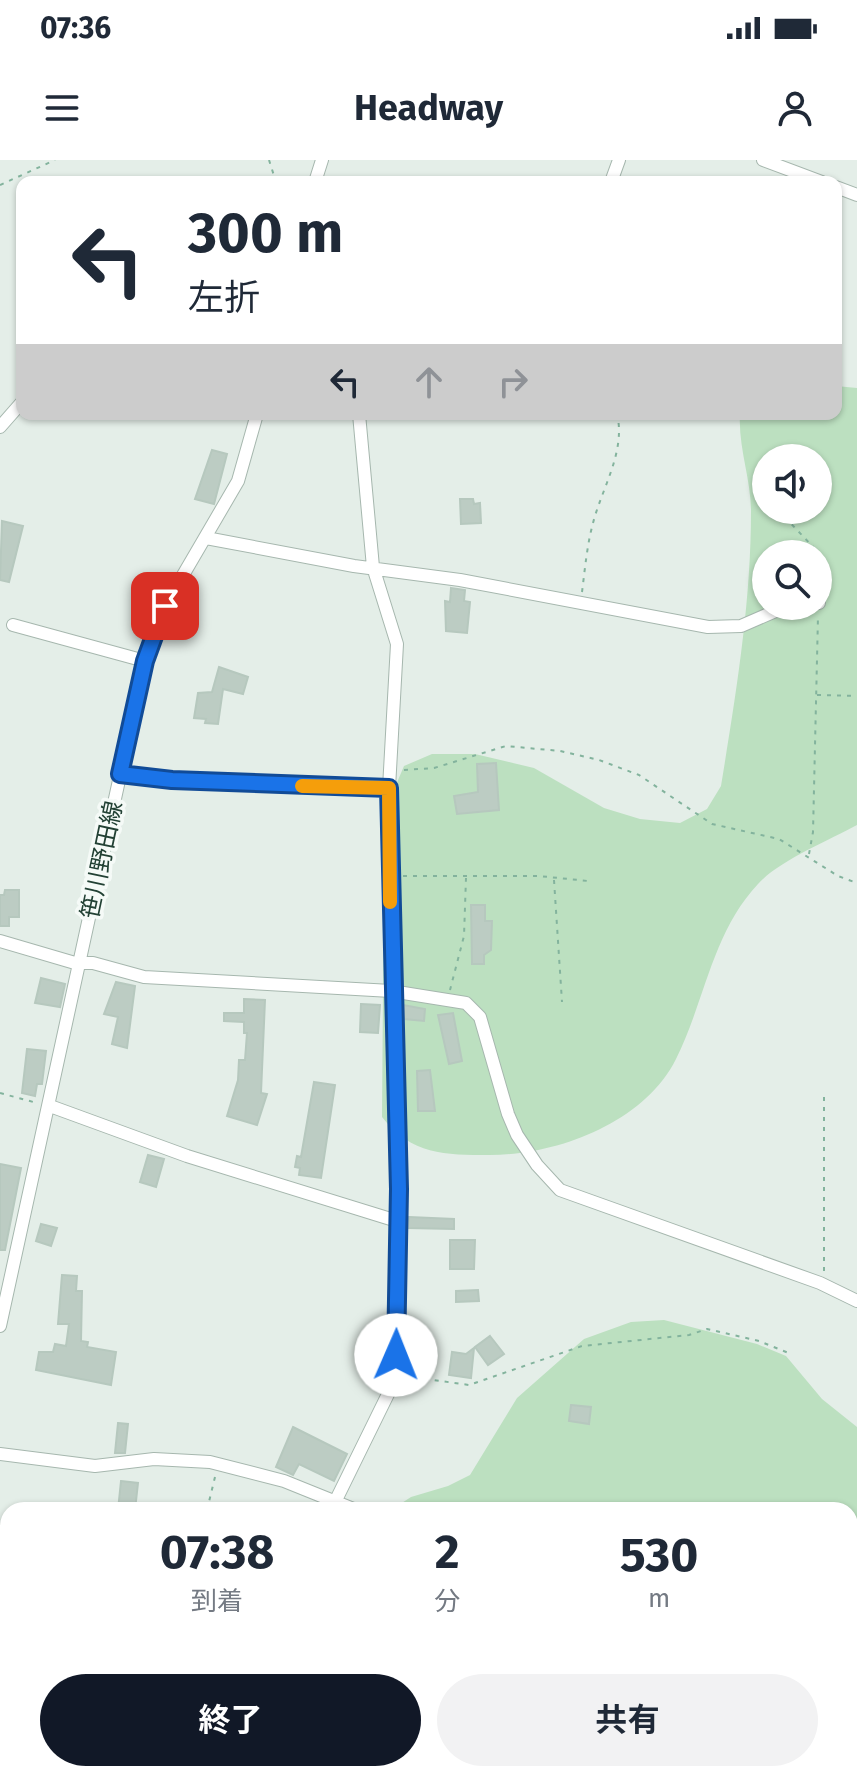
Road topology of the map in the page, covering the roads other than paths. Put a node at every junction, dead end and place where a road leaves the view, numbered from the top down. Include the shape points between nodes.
1 (763, 160) edge
2 (806, 176) edge
3 (16, 409) edge
4 (255, 420) edge
5 (360, 420) edge
6 (0, 427) edge
7 (206, 538) junction
8 (373, 567) junction
9 (756, 620) edge
10 (13, 625) dead end
11 (145, 661) junction
12 (120, 774) junction
13 (389, 788) junction
14 (0, 941) edge
15 (82, 962) junction
16 (391, 991) junction
17 (50, 1106) junction
18 (397, 1221) junction
19 (857, 1301) edge
20 (0, 1326) edge
21 (0, 1454) edge
22 (335, 1502) joint

1 - 2 street
3 - 6 street
4 - 7 street, 笹川野田線 via 238,481
5 - 8 street
7 - 8 street
7 - 11 street, 笹川野田線 via 165,606
8 - 9 street via 723,627
8 - 13 street via 397,644
10 - 11 street
11 - 12 street, 笹川野田線
12 - 13 street
12 - 15 street, 笹川野田線
13 - 16 street
14 - 15 street
15 - 16 street via 154,978
15 - 17 street, 笹川野田線
16 - 18 street
16 - 19 street via 449,998 477,1012 517,1135 560,1190
17 - 18 street via 187,1156
17 - 20 street, 笹川野田線
18 - 22 street via 396,1374
21 - 22 street via 95,1466 154,1459 230,1465

